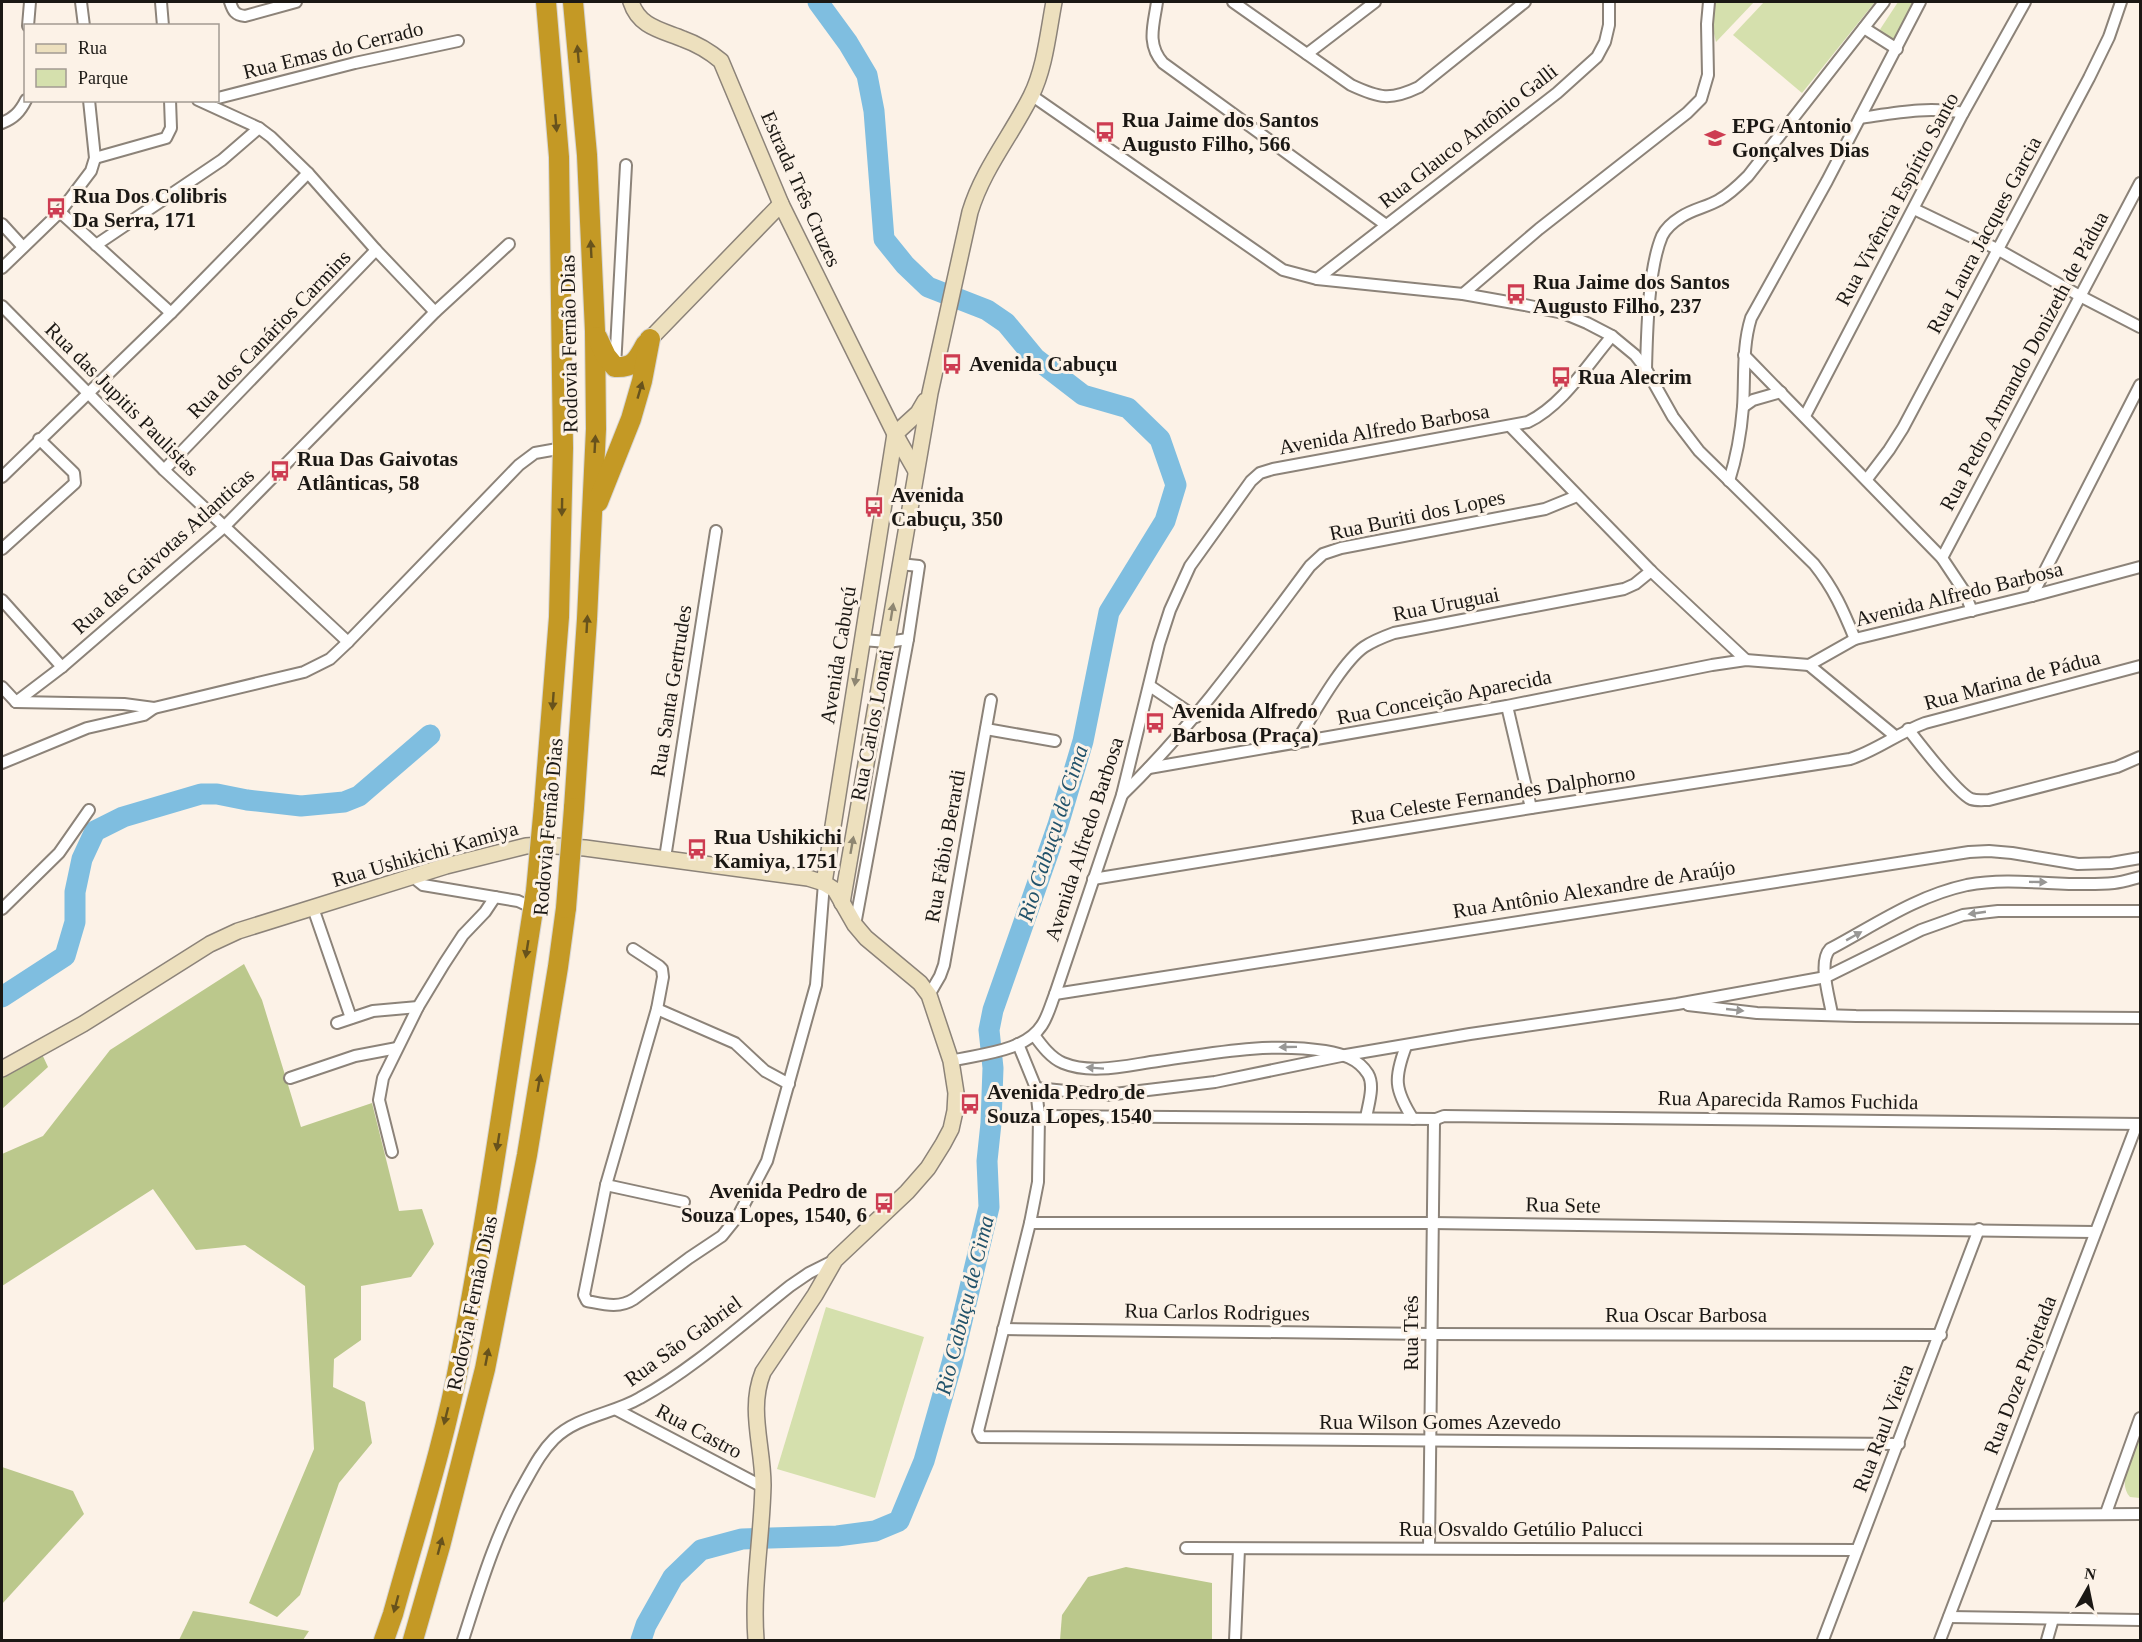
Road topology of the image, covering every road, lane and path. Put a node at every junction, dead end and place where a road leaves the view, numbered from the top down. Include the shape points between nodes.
1 (30, 2) edge
2 (81, 2) edge
3 (161, 2) edge
4 (230, 2) edge
5 (296, 2) edge
6 (546, 2) edge
7 (573, 2) edge
8 (631, 2) edge
9 (1054, 2) edge
10 (1157, 2) edge
11 (1233, 2) edge
12 (1375, 2) edge
13 (1525, 2) edge
14 (1609, 2) edge
15 (1709, 2) edge
16 (1884, 2) edge
17 (1920, 2) edge
18 (2025, 2) edge
19 (2121, 2) edge
20 (27, 24) edge
21 (84, 24) edge
22 (163, 24) edge
23 (1864, 28) junction
24 (458, 41) dead end
25 (1897, 49) junction
26 (1307, 54) junction
27 (1031, 96) junction
28 (219, 98) edge
29 (25, 102) edge
30 (89, 102) edge
31 (170, 102) edge
32 (204, 102) edge
33 (1963, 113) junction
34 (1860, 118) junction
35 (2, 123) edge
36 (259, 128) junction
37 (94, 158) junction
38 (626, 165) dead end
39 (308, 173) junction
40 (2140, 183) edge
41 (781, 204) junction
42 (1914, 209) junction
43 (60, 212) junction
44 (2, 224) edge
45 (1386, 225) junction
46 (509, 244) dead end
47 (96, 245) junction
48 (23, 247) junction
49 (1997, 249) junction
50 (376, 250) junction
51 (2, 268) edge
52 (1317, 279) junction
53 (1463, 294) junction
54 (2080, 296) junction
55 (2, 306) edge
56 (435, 312) junction
57 (171, 313) junction
58 (2140, 327) edge
59 (595, 331) junction
60 (1612, 336) junction
61 (650, 339) junction
62 (1744, 355) junction
63 (615, 367) junction
64 (1646, 369) junction
65 (2140, 385) edge
66 (86, 392) junction
67 (1781, 392) junction
68 (930, 393) junction
69 (1743, 407) junction
70 (1805, 416) junction
71 (1510, 426) junction
72 (896, 434) junction
73 (39, 439) junction
74 (563, 448) junction
75 (898, 452) junction
76 (164, 470) junction
77 (916, 471) junction
78 (2, 477) edge
79 (1867, 478) junction
80 (1729, 481) junction
81 (886, 490) junction
82 (912, 493) junction
83 (1577, 495) junction
84 (591, 523) junction
85 (224, 527) junction
86 (716, 531) dead end
87 (2, 549) edge
88 (1942, 558) junction
89 (900, 564) junction
90 (2140, 567) edge
91 (1651, 571) junction
92 (2032, 596) junction
93 (2, 600) edge
94 (1972, 611) junction
95 (908, 639) junction
96 (1855, 639) junction
97 (862, 640) junction
98 (348, 642) junction
99 (888, 642) junction
100 (1746, 660) junction
101 (1809, 665) junction
102 (2140, 666) edge
103 (62, 667) junction
104 (1150, 686) junction
105 (2, 687) edge
106 (991, 700) dead end
107 (16, 702) junction
108 (1507, 706) junction
109 (154, 708) junction
110 (1196, 717) junction
111 (986, 729) junction
112 (1908, 729) junction
113 (1895, 736) junction
114 (1055, 741) dead end
115 (1295, 744) junction
116 (2140, 757) edge
117 (2, 763) edge
118 (1149, 768) junction
119 (1122, 795) junction
120 (1531, 808) junction
121 (89, 810) dead end
122 (665, 858) junction
123 (2140, 858) edge
124 (413, 877) junction
125 (2140, 877) edge
126 (1093, 879) junction
127 (824, 883) junction
128 (495, 897) junction
129 (534, 899) junction
130 (842, 903) junction
131 (313, 908) junction
132 (2, 909) edge
133 (2140, 911) edge
134 (855, 925) junction
135 (633, 949) dead end
136 (1826, 977) junction
137 (1055, 994) junction
138 (929, 995) junction
139 (1677, 1004) junction
140 (418, 1006) junction
141 (657, 1009) junction
142 (1832, 1014) junction
143 (351, 1018) junction
144 (2140, 1018) edge
145 (337, 1023) dead end
146 (1034, 1035) junction
147 (1013, 1046) junction
148 (1406, 1046) junction
149 (397, 1048) junction
150 (1346, 1055) junction
151 (951, 1061) junction
152 (2, 1069) edge
153 (290, 1078) dead end
154 (789, 1084) junction
155 (1036, 1088) junction
156 (1039, 1116) junction
157 (1366, 1118) junction
158 (1413, 1119) junction
159 (1436, 1119) junction
160 (2139, 1124) edge
161 (392, 1152) dead end
162 (606, 1185) junction
163 (684, 1202) dead end
164 (1030, 1223) junction
165 (1432, 1223) junction
166 (1979, 1229) junction
167 (2094, 1232) junction
168 (835, 1260) junction
169 (1004, 1329) junction
170 (1431, 1334) junction
171 (1941, 1335) junction
172 (617, 1410) junction
173 (2140, 1418) edge
174 (1431, 1442) junction
175 (1899, 1444) junction
176 (763, 1487) junction
177 (2106, 1513) junction
178 (2140, 1514) edge
179 (1988, 1515) junction
180 (1186, 1548) dead end
181 (1429, 1548) junction
182 (1239, 1549) junction
183 (1856, 1550) junction
184 (1949, 1617) junction
185 (2053, 1619) junction
186 (2140, 1620) edge
187 (384, 1641) edge
188 (413, 1641) edge
189 (463, 1641) edge
190 (756, 1641) edge
191 (1235, 1641) edge
192 (1823, 1641) edge
193 (1940, 1641) edge
194 (2047, 1641) edge

1 - 20 street
2 - 21 street
3 - 22 street
4 - 5 street via 233,11 245,16
6 -> 74 highway, Rodovia Fernão Dias via 559,157
59 -> 7 highway, Rodovia Fernão Dias
8 - 41 main road, Estrada Três Cruzes via 639,18 651,28 709,51 721,61
9 - 27 main road via 1041,69
10 - 45 street via 1152,44 1154,54 1163,63
11 - 26 street
12 - 26 street
13 - 26 street via 1419,87 1401,96 1384,97 1351,86
14 - 45 street, Rua Glauco Antônio Galli via 1609,25 1597,57 1557,93
15 - 53 street via 1708,75 1701,99
16 - 23 street
17 - 25 street
18 - 33 street, Rua Vivência Espírito Santo
19 - 49 street, Rua Laura Jacques Garcia via 2090,78
23 - 25 street
23 - 64 street via 1741,183 1720,200 1683,215 1663,234 1653,280
24 - 28 street, Rua Emas do Cerrado
25 - 34 street
27 - 52 street via 1283,270
27 - 68 main road via 976,192
29 - 35 street via 13,118
30 - 37 street
31 - 37 street via 171,128 166,138
32 - 36 street
33 - 34 street via 1916,109
33 - 42 street, Rua Vivência Espírito Santo
34 - 62 street via 1751,318
36 - 39 street
36 - 47 street via 222,160
37 - 43 street via 85,181
38 - 63 street
39 - 50 street
39 - 57 street
40 - 54 street, Rua Pedro Armando Donizeth de Pádua
41 - 61 main road
41 - 72 main road, Estrada Três Cruzes
42 - 49 street
42 - 70 street, Rua Vivência Espírito Santo
43 - 47 street
43 - 48 street
44 - 48 street
45 - 52 street, Rua Glauco Antônio Galli
46 - 56 street, Rua das Gaivotas Atlanticas
47 - 57 street
48 - 51 street
49 - 54 street
49 - 79 street, Rua Laura Jacques Garcia via 1904,428
50 - 56 street
50 - 76 street, Rua dos Canários Carmins
52 - 53 street
53 - 60 street via 1563,313
54 - 58 street
54 - 88 street, Rua Pedro Armando Donizeth de Pádua
55 - 66 street, Rua das Jupitis Paulistas
56 - 85 street, Rua das Gaivotas Atlanticas
57 - 66 street
59 - 63 highway
84 -> 59 highway, Rodovia Fernão Dias via 596,429
60 - 64 street
60 - 71 street via 1542,416
61 - 63 highway via 633,364
84 -> 61 highway via 631,419
62 - 67 street
62 - 69 street
64 - 80 street via 1673,417
65 - 92 street
66 - 73 street
66 - 76 street, Rua das Jupitis Paulistas
67 - 69 street
67 - 70 street
68 - 72 main road via 918,413
68 - 77 main road
69 - 80 street
70 - 79 street
71 - 83 street, Avenida Alfredo Barbosa
71 - 104 street, Avenida Alfredo Barbosa via 1260,474 1190,566 1170,610
72 - 75 main road, Estrada Três Cruzes
73 - 78 street
73 - 87 street via 74,473 75,483
74 - 98 street via 535,453 519,465
74 -> 129 highway, Rodovia Fernão Dias, bridge via 559,617
75 - 77 main road, Estrada Três Cruzes
75 - 81 main road, Avenida Cabuçú
76 - 85 street, Rua das Jupitis Paulistas
77 - 82 main road
79 - 88 street
80 - 96 street via 1830,584
81 - 82 main road via 903,497
81 - 97 main road, Avenida Cabuçú
82 - 89 main road
83 - 91 street, Avenida Alfredo Barbosa
83 - 110 street, Rua Buriti dos Lopes via 1545,509 1323,554
188 -> 84 highway, Rodovia Fernão Dias, bridge via 485,1370 529,1144 558,967 574,808
85 - 98 street, Rua das Jupitis Paulistas
85 - 103 street, Rua das Gaivotas Atlanticas
86 - 122 street, Rua Santa Gertrudes
88 - 94 street
89 - 95 street, Rua Carlos Lonati via 919,566
99 -> 89 main road
90 - 92 street, Avenida Alfredo Barbosa
91 - 100 street, Avenida Alfredo Barbosa
91 - 115 street, Rua Uruguai via 1624,589 1377,639 1350,660
92 - 94 street, Avenida Alfredo Barbosa
93 - 103 street
94 - 96 street, Avenida Alfredo Barbosa
95 - 99 street, Rua Carlos Lonati
95 - 134 street, Rua Carlos Lonati
96 - 101 street, Avenida Alfredo Barbosa
97 - 99 street, Rua Carlos Lonati
97 -> 127 main road, Avenida Cabuçú
98 - 109 street via 330,659 304,672
130 -> 99 main road
100 - 101 street
100 - 108 street, Rua Conceição Aparecida
101 - 113 street
102 - 112 street, Rua Marina de Pádua
103 - 107 street, Rua das Gaivotas Atlanticas
104 - 110 street
104 - 119 street, Avenida Alfredo Barbosa
105 - 107 street
106 - 111 street, Rua Fábio Berardi
107 - 109 street
108 - 115 street, Rua Conceição Aparecida
108 - 120 street
109 - 117 street via 144,715 87,728
110 - 118 street, Rua Buriti dos Lopes
111 - 114 street
111 - 138 street, Rua Fábio Berardi via 944,965
112 - 113 street, Rua Marina de Pádua
112 - 116 street via 1972,799 1989,800 2117,767
113 - 120 street, Rua Celeste Fernandes Dalphorno via 1850,759
115 - 118 street, Rua Conceição Aparecida
118 - 119 street, Rua Buriti dos Lopes
119 - 126 street, Avenida Alfredo Barbosa
120 - 126 street, Rua Celeste Fernandes Dalphorno
121 - 132 street via 59,853
122 - 124 main road, Rua Ushikichi Kamiya via 585,848 526,846
122 - 127 main road, Rua Ushikichi Kamiya
123 - 137 street, Rua Antônio Alexandre de Araújo via 2078,864 1989,850 1969,852
124 - 128 street via 423,885
124 - 131 main road, Rua Ushikichi Kamiya
136 -> 125 street via 1823,959 1830,949 1934,894 1968,885 2004,882 2115,883
126 - 137 street, Avenida Alfredo Barbosa
127 - 130 main road
127 - 154 street via 818,979
128 - 129 street
128 - 140 street via 463,935
129 -> 187 highway, Rodovia Fernão Dias via 460,1361
130 - 134 main road
131 - 143 street
131 - 152 main road, Rua Ushikichi Kamiya via 220,939
133 -> 136 street via 1998,910 1964,915 1921,930
134 - 138 main road
135 - 141 street via 662,969
136 - 139 street
136 - 142 street
137 - 146 street, Avenida Alfredo Barbosa
138 - 151 main road
139 -> 142 street via 1757,1013
139 - 148 street
140 - 143 street via 382,1009
140 - 149 street
141 - 154 street via 735,1043 765,1071
141 - 162 street
142 - 144 street
143 - 145 street
146 - 147 street
150 -> 146 street via 1299,1047 1256,1047 1098,1070 1063,1063 1047,1052
147 - 151 street
147 - 155 street
148 - 150 street
148 - 158 street via 1397,1071 1401,1100
149 - 153 street via 355,1056
149 - 161 street via 380,1091
150 - 155 street via 1215,1082 1106,1095
150 - 157 street via 1369,1076
151 - 168 main road via 955,1111 943,1144 912,1186
154 - 162 street via 766,1161 738,1216 722,1236 627,1304 585,1300 584,1295
155 - 156 street
156 - 157 street, Rua Aparecida Ramos Fuchida
156 - 164 street via 1038,1182
157 - 158 street, Rua Aparecida Ramos Fuchida
158 - 159 street, Rua Aparecida Ramos Fuchida
159 - 160 street, Rua Aparecida Ramos Fuchida via 1444,1116
159 - 165 street, Rua Três
160 - 167 street, Rua Doze Projetada
162 - 163 street
164 - 165 street, Rua Sete
164 - 169 street
165 - 166 street, Rua Sete
165 - 170 street, Rua Três
166 - 167 street, Rua Sete
166 - 171 street, Rua Raul Vieira
167 - 179 street, Rua Doze Projetada
168 - 172 street, Rua São Gabriel via 790,1286 665,1383
168 - 176 main road via 759,1382 755,1413
169 - 170 street, Rua Carlos Rodrigues
169 - 174 street, Rua Wilson Gomes Azevedo via 978,1431 981,1437
170 - 171 street, Rua Oscar Barbosa
170 - 174 street, Rua Três
171 - 175 street, Rua Raul Vieira
172 - 176 street, Rua Castro
172 - 189 street, Rua São Gabriel via 571,1426 538,1459 491,1556
173 - 177 street
174 - 175 street, Rua Wilson Gomes Azevedo
174 - 181 street, Rua Três
175 - 183 street, Rua Raul Vieira
176 - 190 main road
177 - 178 street
177 - 179 street
179 - 184 street, Rua Doze Projetada
180 - 182 street, Rua Osvaldo Getúlio Palucci
181 - 182 street, Rua Osvaldo Getúlio Palucci
181 - 183 street, Rua Osvaldo Getúlio Palucci
182 - 191 street
183 - 192 street, Rua Raul Vieira
184 - 185 street
184 - 193 street, Rua Doze Projetada
185 - 186 street
185 - 194 street

